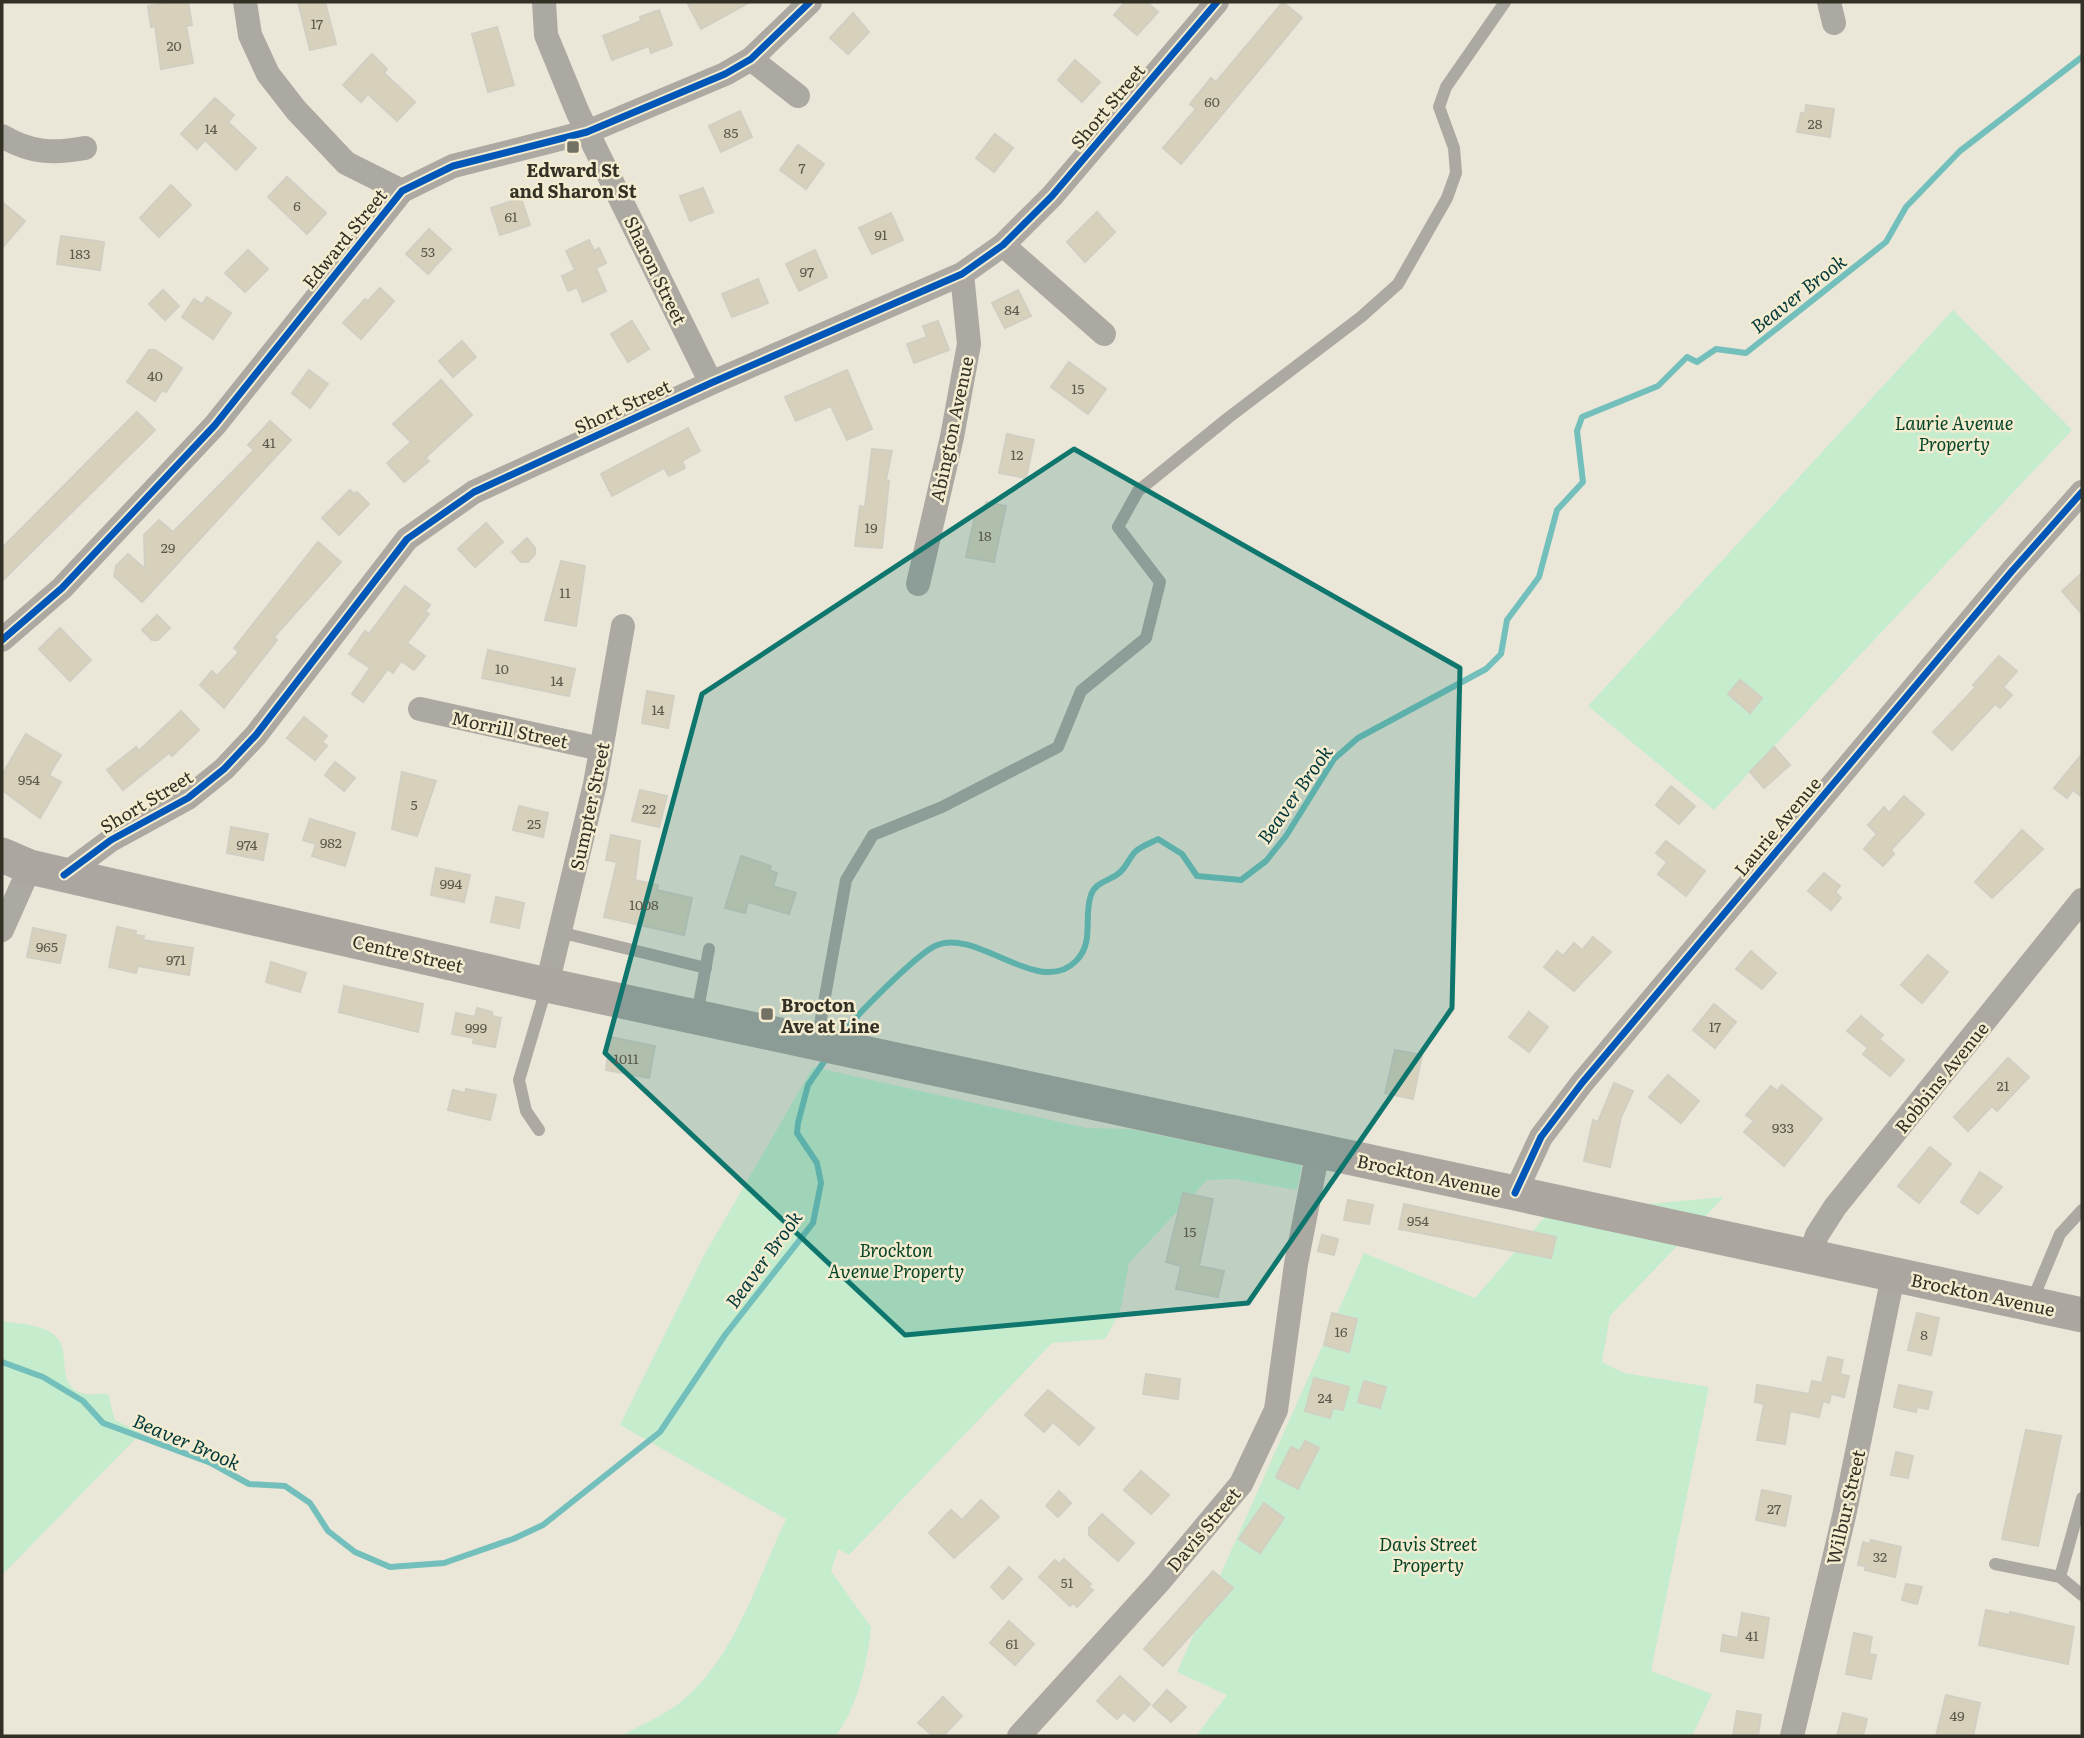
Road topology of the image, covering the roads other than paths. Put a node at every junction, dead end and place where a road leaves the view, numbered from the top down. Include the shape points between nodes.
1 (245, 2) edge
2 (544, 2) edge
3 (810, 2) edge
4 (1217, 2) edge
5 (1505, 2) edge
6 (751, 59) junction
7 (798, 96) dead end
8 (587, 132) junction
9 (2, 136) edge
10 (85, 148) dead end
11 (402, 191) junction
12 (1003, 245) junction
13 (962, 274) junction
14 (1104, 334) dead end
15 (711, 383) junction
16 (2082, 492) edge
17 (918, 583) dead end
18 (623, 626) dead end
19 (2, 640) edge
20 (419, 709) dead end
21 (601, 748) junction
22 (16, 861) edge
23 (64, 875) junction
24 (2082, 900) edge
25 (2, 930) edge
26 (559, 932) junction
27 (709, 949) dead end
28 (706, 968) junction
29 (547, 985) junction
30 (697, 1017) junction
31 (828, 1045) junction
32 (539, 1130) dead end
33 (1318, 1151) junction
34 (1515, 1193) junction
35 (2082, 1210) edge
36 (1809, 1258) junction
37 (1893, 1276) junction
38 (2030, 1304) junction
39 (2082, 1315) edge
40 (2082, 1499) edge
41 (1994, 1564) dead end
42 (2060, 1577) junction
43 (2082, 1595) edge
44 (1019, 1736) edge
45 (1792, 1736) edge

1 - 11 street via 250,35 268,74 296,110 346,163
2 - 8 street, Sharon Street via 546,35
3 - 6 street, Edward Street
4 - 12 street, Short Street via 1052,196
5 - 31 lane via 1446,87 1439,107 1454,148 1456,173 1447,198 1398,284 1138,491 1131,503 1118,527 1160,582 1146,638 1081,691 1058,747 942,807 873,835 846,880
6 - 7 street
6 - 8 street, Edward Street
8 - 11 street, Edward Street via 453,166
8 - 15 street, Sharon Street
9 - 10 street via 23,149 54,154
11 - 19 street, Edward Street via 215,425 62,588
12 - 13 street, Short Street
12 - 14 street
13 - 15 street, Short Street
13 - 17 street, Abington Avenue via 969,344
15 - 23 street, Short Street via 474,492 429,521 407,539 256,735 224,769 188,798 111,841
16 - 34 street, Laurie Avenue via 1582,1083 1541,1137
18 - 21 street, Sumpter Street
20 - 21 street, Morrill Street
21 - 26 street, Sumpter Street
22 - 23 main road, Centre Street
22 - 25 street
23 - 29 main road, Centre Street
24 - 36 street, Robbins Avenue via 1835,1207
26 - 28 lane
26 - 29 street, Sumpter Street
27 - 28 lane
28 - 30 lane
29 - 30 main road, Centre Street
29 - 32 lane via 519,1080 526,1111
30 - 31 main road, Centre Street
31 - 33 main road, Brockton Avenue
33 - 34 main road, Brockton Avenue
33 - 44 street, Davis Street via 1296,1264 1276,1410 1241,1484
34 - 36 main road, Brockton Avenue
35 - 38 lane via 2060,1234
36 - 37 main road, Brockton Avenue
37 - 38 main road, Brockton Avenue
37 - 45 street, Wilbur Street via 1844,1517
38 - 39 main road, Brockton Avenue
40 - 42 lane
41 - 42 lane
42 - 43 lane

